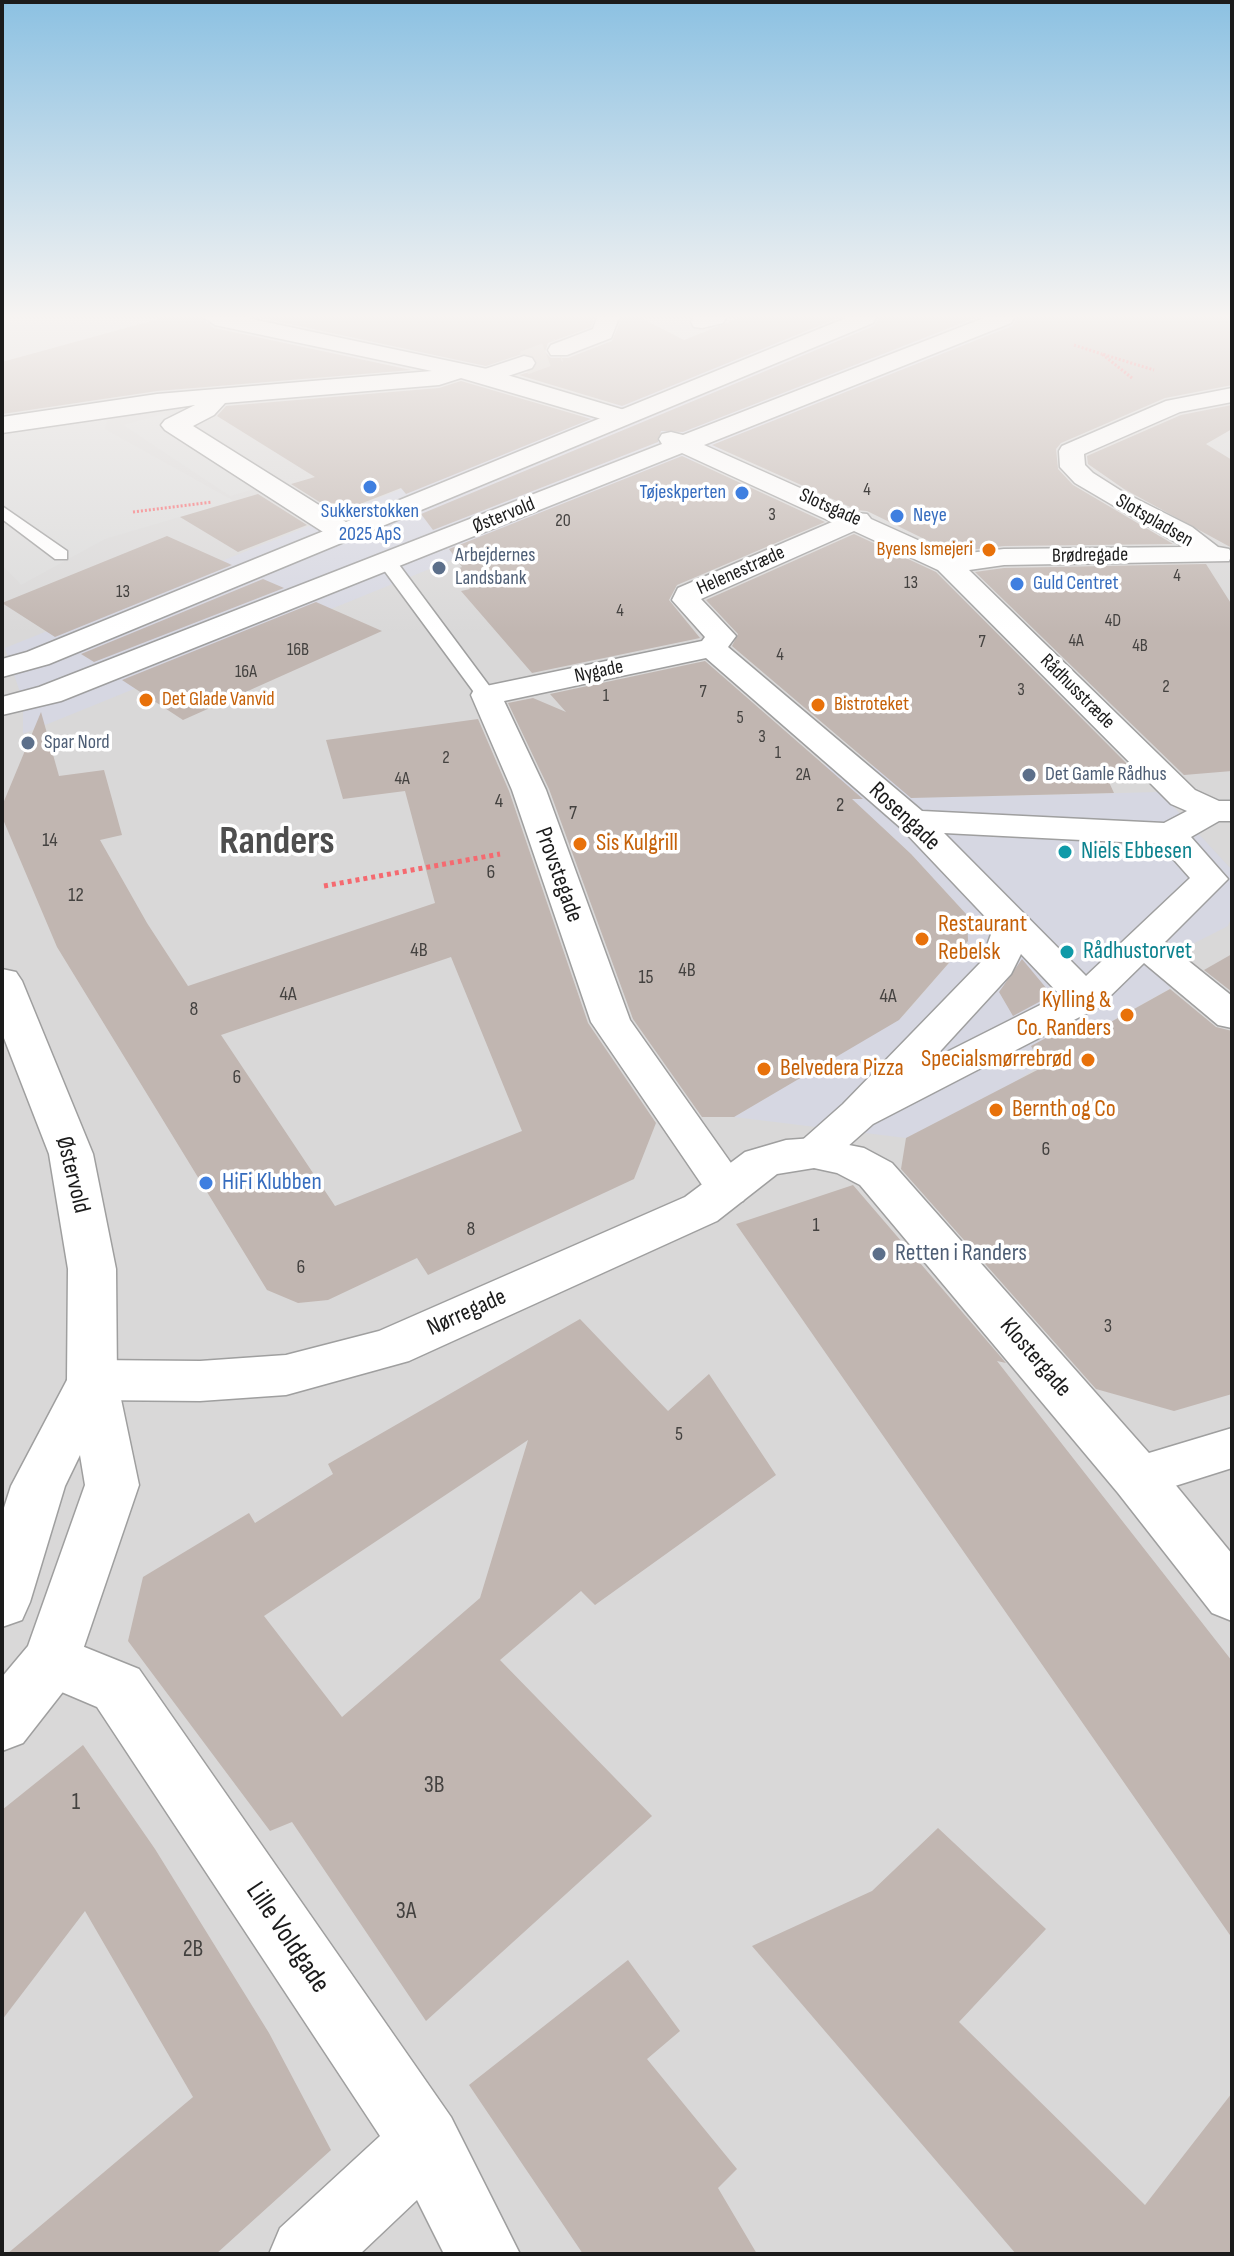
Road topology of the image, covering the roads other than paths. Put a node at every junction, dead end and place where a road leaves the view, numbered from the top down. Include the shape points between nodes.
1 (178, 423) edge
2 (607, 423) edge
3 (636, 423) edge
4 (736, 423) edge
5 (1134, 423) edge
6 (684, 444) junction
7 (2, 511) edge
8 (858, 520) junction
9 (344, 533) junction
10 (61, 555) dead end
11 (1221, 555) edge
12 (387, 562) junction
13 (948, 564) junction
14 (712, 648) junction
15 (2, 668) edge
16 (486, 695) junction
17 (2, 706) edge
18 (1223, 811) edge
19 (913, 821) junction
20 (1170, 834) junction
21 (1221, 888) edge
22 (1012, 926) junction
23 (1143, 943) junction
24 (2, 981) edge
25 (1085, 998) junction
26 (1232, 1016) edge
27 (858, 1114) junction
28 (814, 1153) junction
29 (728, 1190) junction
30 (92, 1380) junction
31 (1232, 1448) edge
32 (1137, 1477) junction
33 (1232, 1596) edge
34 (2, 1602) edge
35 (52, 1660) junction
36 (2, 1723) edge
37 (426, 2142) junction
38 (306, 2254) edge
39 (483, 2254) edge

1 - 9 street
2 - 9 street, Østervold
3 - 6 street, Slotsgade
4 - 6 street, Østervold
5 - 11 street, Slotspladsen via 1071,451 1073,467 1114,498
6 - 8 street, Slotsgade
6 - 12 street, Østervold
7 - 10 lane
8 - 13 street, Slotsgade
8 - 14 street, Helenestræde via 688,594 686,600 721,636
9 - 15 street, Østervold
11 - 13 street, Brødregade via 1004,557
12 - 16 lane, Provstegade
12 - 17 street, Østervold via 50,694
13 - 18 street, Rådhusstræde via 1183,797
14 - 16 street, Nygade
14 - 19 street, Rosengade
16 - 29 street, Provstegade via 524,779 611,1022
18 - 20 street
19 - 20 street
19 - 22 street, Rosengade
20 - 21 street
21 - 23 street
22 - 25 street, Rosengade
22 - 27 street via 998,966
23 - 25 street
23 - 26 street
24 - 30 street, Østervold via 71,1154 92,1269
25 - 27 street
27 - 28 street
28 - 29 street, Nørregade via 761,1163
28 - 32 street, Klostergade via 848,1159 876,1174
29 - 30 street, Nørregade via 701,1209 391,1347 286,1375
30 - 34 street, Østervold via 38,1486
30 - 35 street, Østervold via 112,1485
31 - 32 street
32 - 33 street, Klostergade
35 - 36 street, Østervold
35 - 37 street, Lille Voldgade via 118,1688
37 - 38 street
37 - 39 street, Lille Voldgade

